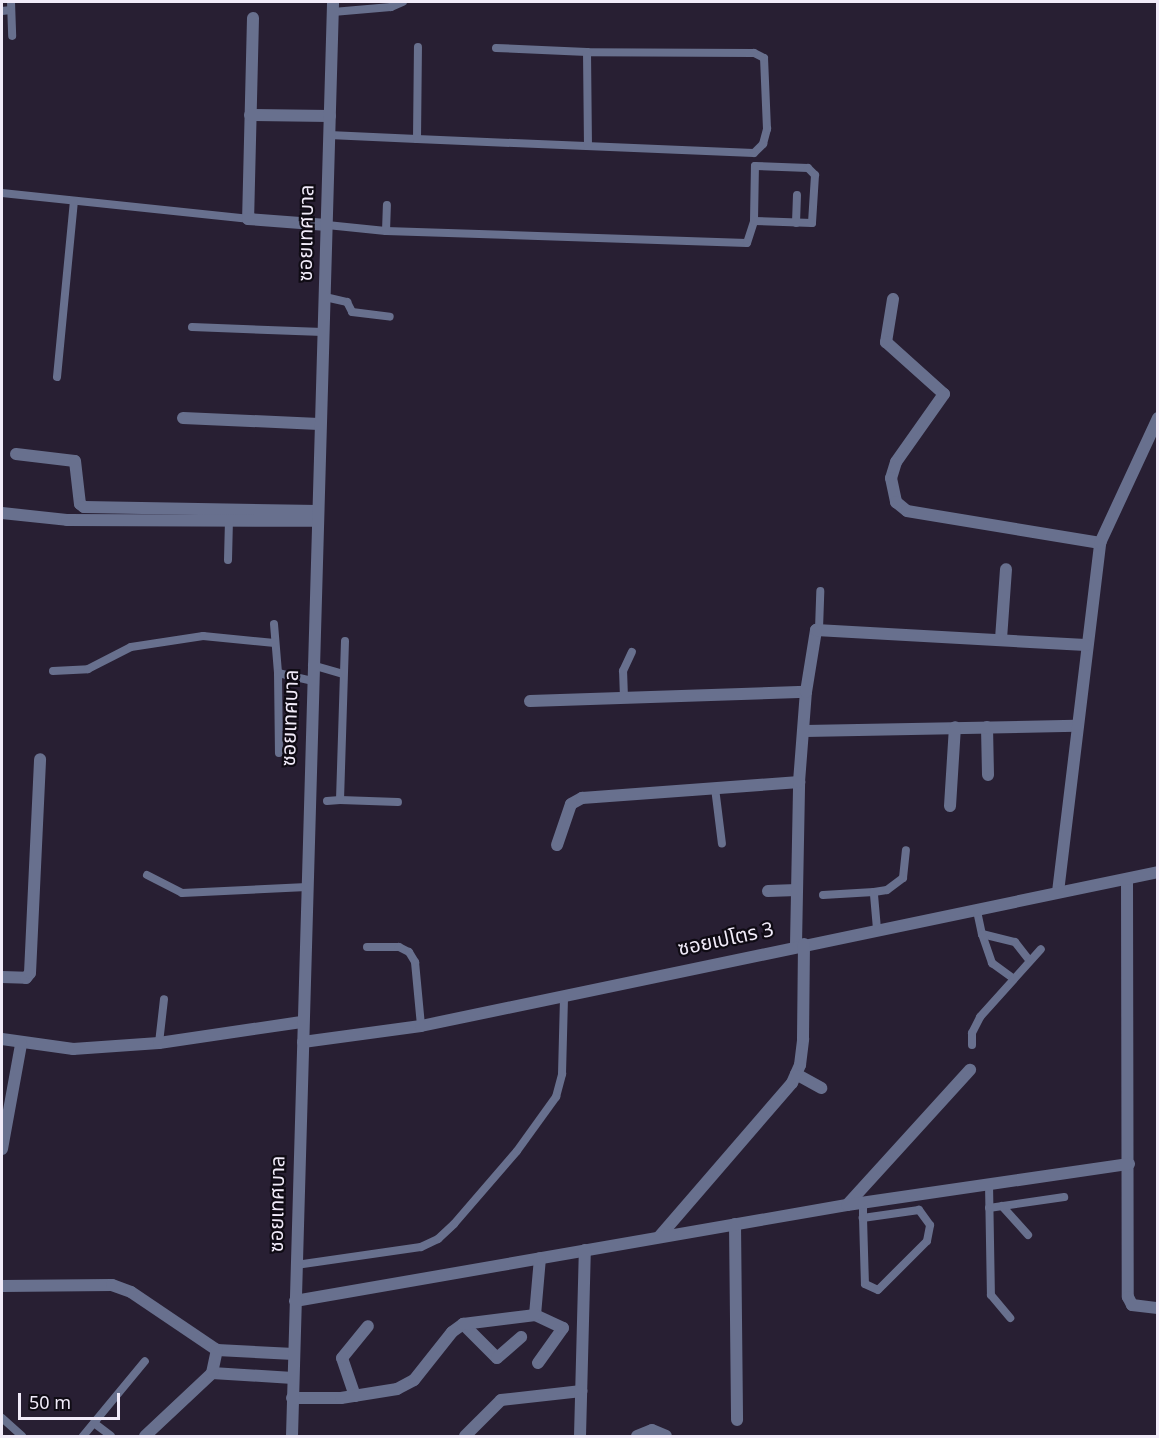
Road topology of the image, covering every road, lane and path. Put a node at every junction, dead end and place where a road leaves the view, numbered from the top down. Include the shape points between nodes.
1 (404, 2) edge
2 (11, 6) edge
3 (333, 7) edge
4 (2, 11) edge
5 (253, 18) dead end
6 (12, 36) dead end
7 (418, 47) dead end
8 (496, 48) dead end
9 (587, 52) junction
10 (250, 115) junction
11 (330, 116) junction
12 (329, 135) junction
13 (417, 139) junction
14 (588, 146) junction
15 (2, 193) edge
16 (796, 195) dead end
17 (74, 202) junction
18 (387, 205) dead end
19 (248, 219) junction
20 (754, 221) junction
21 (796, 223) junction
22 (327, 225) junction
23 (386, 231) junction
24 (325, 297) junction
25 (893, 299) dead end
26 (390, 317) dead end
27 (192, 327) dead end
28 (323, 332) junction
29 (57, 377) dead end
30 (183, 418) dead end
31 (1158, 418) edge
32 (319, 424) junction
33 (16, 454) dead end
34 (2, 513) edge
35 (318, 516) junction
36 (229, 518) junction
37 (1100, 543) junction
38 (228, 560) dead end
39 (1006, 569) dead end
40 (820, 591) dead end
41 (274, 624) dead end
42 (819, 629) junction
43 (1001, 639) junction
44 (345, 641) dead end
45 (275, 643) junction
46 (1086, 645) junction
47 (632, 652) dead end
48 (312, 664) junction
49 (53, 671) dead end
50 (278, 673) junction
51 (343, 674) junction
52 (312, 681) junction
53 (806, 692) junction
54 (624, 698) junction
55 (530, 701) dead end
56 (1076, 726) junction
57 (955, 727) junction
58 (987, 727) junction
59 (805, 731) junction
60 (279, 753) dead end
61 (40, 759) dead end
62 (988, 775) dead end
63 (799, 782) junction
64 (715, 788) junction
65 (340, 800) junction
66 (327, 801) dead end
67 (398, 802) dead end
68 (950, 806) dead end
69 (722, 844) dead end
70 (557, 845) dead end
71 (906, 850) dead end
72 (1158, 872) edge
73 (147, 875) dead end
74 (1127, 879) junction
75 (307, 887) junction
76 (797, 890) junction
77 (768, 891) dead end
78 (874, 892) junction
79 (1058, 892) junction
80 (823, 895) dead end
81 (977, 911) junction
82 (877, 929) junction
83 (982, 934) junction
84 (800, 944) junction
85 (367, 947) dead end
86 (1041, 949) dead end
87 (1029, 961) junction
88 (2, 977) edge
89 (1014, 979) junction
90 (564, 996) junction
91 (164, 999) dead end
92 (302, 1022) junction
93 (421, 1026) junction
94 (2, 1039) edge
95 (303, 1042) junction
96 (159, 1043) junction
97 (21, 1044) junction
98 (972, 1045) dead end
99 (970, 1070) dead end
100 (796, 1074) junction
101 (821, 1088) dead end
102 (2, 1149) edge
103 (1129, 1164) junction
104 (989, 1184) junction
105 (1065, 1197) dead end
106 (863, 1203) junction
107 (847, 1205) junction
108 (1002, 1206) junction
109 (989, 1208) junction
110 (863, 1218) junction
111 (735, 1224) junction
112 (1028, 1235) dead end
113 (659, 1237) junction
114 (585, 1250) junction
115 (540, 1258) junction
116 (296, 1265) junction
117 (2, 1286) edge
118 (295, 1301) junction
119 (1158, 1308) edge
120 (535, 1315) junction
121 (1011, 1318) dead end
122 (463, 1324) junction
123 (368, 1326) dead end
124 (521, 1337) dead end
125 (217, 1350) junction
126 (294, 1354) junction
127 (145, 1361) dead end
128 (538, 1363) dead end
129 (212, 1372) junction
130 (293, 1378) junction
131 (581, 1390) junction
132 (355, 1396) junction
133 (292, 1398) junction
134 (2, 1418) edge
135 (737, 1420) dead end
136 (94, 1423) junction
137 (22, 1437) edge
138 (83, 1437) edge
139 (111, 1437) edge
140 (145, 1437) edge
141 (292, 1437) edge
142 (465, 1437) edge
143 (580, 1437) edge
144 (637, 1437) edge
145 (666, 1437) edge

1 - 3 lane via 391,7
2 - 4 lane
2 - 6 lane
3 - 11 street, ซอยเทศบาล
5 - 10 street
7 - 13 lane
8 - 9 lane
9 - 14 lane
9 - 14 lane via 760,54 764,58 767,129 763,144 754,153
10 - 11 street
10 - 19 street
11 - 12 street, ซอยเทศบาล
12 - 13 lane
12 - 22 street, ซอยเทศบาล
13 - 14 lane
15 - 17 lane
16 - 21 lane
17 - 19 lane
17 - 29 lane
18 - 23 lane
19 - 22 street
20 - 21 lane
20 - 21 lane via 753,170 759,163 808,168 816,175 813,221 809,225
20 - 23 lane via 751,239 738,243
22 - 23 lane
22 - 24 street, ซอยเทศบาล
24 - 26 lane via 347,302 352,312
24 - 28 street, ซอยเทศบาล
25 - 37 street via 886,342 944,394 892,471 891,488 897,502 907,511
27 - 28 lane
28 - 32 street, ซอยเทศบาล
30 - 32 street
31 - 37 street
32 - 35 street, ซอยเทศบาล
33 - 35 street via 75,461 80,504 84,507
34 - 36 street via 67,520
35 - 36 street
35 - 48 street, ซอยเทศบาล
36 - 38 lane
37 - 46 street
39 - 43 street
40 - 42 lane
41 - 45 lane
42 - 43 street
42 - 53 street via 813,634
43 - 46 street
44 - 51 lane
45 - 49 lane via 204,636 131,647 88,669
45 - 50 lane
46 - 56 street
47 - 54 lane via 623,671
48 - 51 lane
48 - 52 street, ซอยเทศบาล
50 - 52 lane
50 - 60 lane
51 - 65 lane
52 - 75 street, ซอยเทศบาล
53 - 54 street
53 - 59 street
54 - 55 street
56 - 58 street
56 - 79 street
57 - 58 street
57 - 59 street
57 - 68 street
58 - 62 street
59 - 63 street
61 - 88 street via 30,973 26,978
63 - 64 street
63 - 76 street
64 - 69 lane
64 - 70 street via 582,798 571,804
65 - 66 lane
65 - 67 lane
71 - 78 lane via 903,878 887,890
72 - 74 street, ซอยเปโตร 3
73 - 75 lane via 182,893
74 - 79 street, ซอยเปโตร 3
74 - 103 street
75 - 92 street, ซอยเทศบาล
76 - 77 street
76 - 84 street
78 - 80 lane
78 - 82 lane
79 - 81 street, ซอยเปโตร 3
81 - 82 street, ซอยเปโตร 3
81 - 83 lane
82 - 84 street, ซอยเปโตร 3
83 - 87 lane via 1015,942
83 - 89 lane via 992,963
84 - 90 street, ซอยเปโตร 3
84 - 100 street via 803,1039
85 - 93 lane via 399,947 409,952 415,962
86 - 87 lane
87 - 89 lane
89 - 98 lane via 980,1017 972,1033
90 - 93 street, ซอยเปโตร 3
90 - 116 lane via 562,1074 556,1097 517,1151 454,1224 438,1239 421,1246
91 - 96 lane
92 - 95 street, ซอยเทศบาล
92 - 96 street
93 - 95 street, ซอยเปโตร 3
94 - 97 street
95 - 116 street, ซอยเทศบาล
96 - 97 street via 73,1049
97 - 102 street
99 - 107 street
100 - 101 street
100 - 113 street
103 - 104 street
103 - 119 street via 1128,1297 1132,1305
104 - 106 street
104 - 109 lane
105 - 108 lane
106 - 107 street
106 - 110 lane
107 - 111 street
108 - 109 lane
108 - 112 lane
109 - 121 lane via 991,1295
110 - 110 lane via 920,1210 930,1225 927,1241 878,1290 865,1284
111 - 113 street
111 - 135 street
113 - 114 street
114 - 115 street
114 - 131 street
115 - 118 street
115 - 120 street
116 - 118 street, ซอยเทศบาล
117 - 125 street via 120,1287
118 - 126 street, ซอยเทศบาล
120 - 122 street
120 - 128 street via 563,1328
122 - 124 street via 497,1358
122 - 132 street via 406,1386
123 - 132 street via 342,1358
125 - 126 street
125 - 129 street
126 - 130 street, ซอยเทศบาล
127 - 136 lane
129 - 130 street
129 - 140 street
130 - 133 street, ซอยเทศบาล
131 - 142 street via 501,1400
131 - 143 street
132 - 133 street
133 - 141 street, ซอยเทศบาล
134 - 137 lane
136 - 138 lane
136 - 139 lane
144 - 145 street via 652,1430

